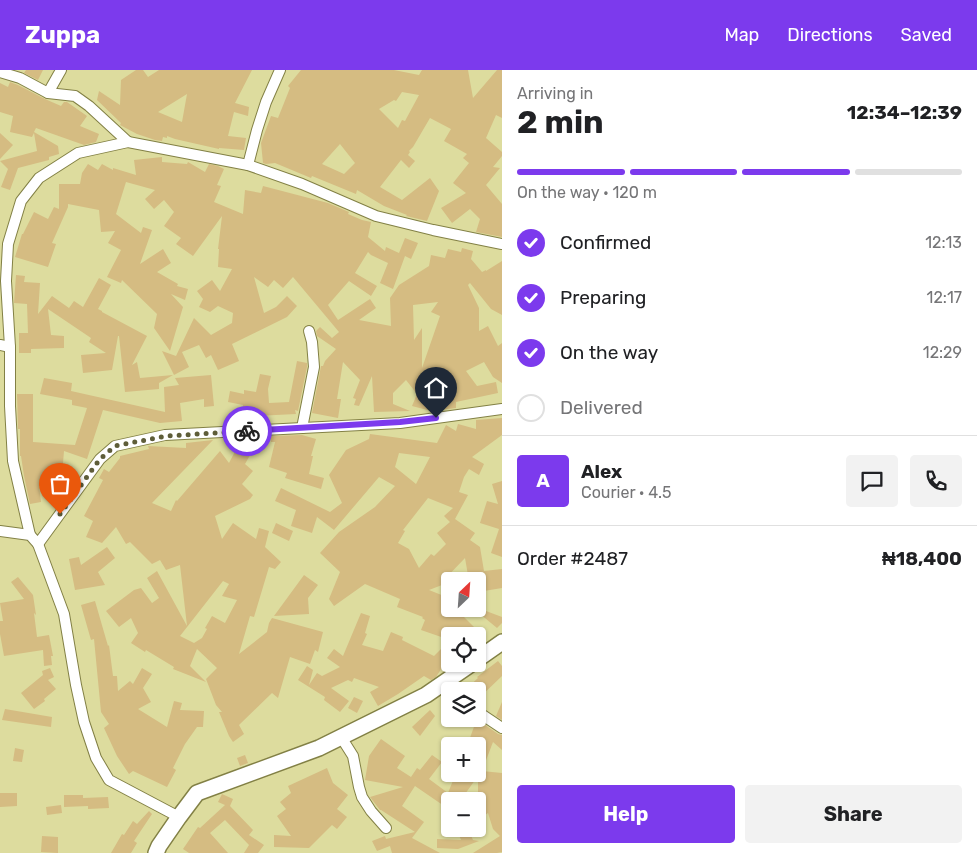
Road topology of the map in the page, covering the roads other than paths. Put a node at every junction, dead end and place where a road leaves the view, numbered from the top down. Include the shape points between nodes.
1 (61, 70) edge
2 (280, 70) edge
3 (0, 72) edge
4 (48, 93) junction
5 (128, 142) junction
6 (248, 165) junction
7 (502, 244) edge
8 (308, 331) dead end
9 (5, 346) edge
10 (502, 409) edge
11 (302, 428) junction
12 (0, 531) edge
13 (30, 534) junction
14 (38, 544) junction
15 (502, 642) edge
16 (486, 654) edge
17 (463, 672) edge
18 (453, 682) edge
19 (441, 690) edge
20 (486, 717) edge
21 (502, 728) edge
22 (341, 737) junction
23 (179, 817) junction
24 (386, 828) dead end
25 (156, 853) edge

1 - 4 street
2 - 6 street via 263,111
3 - 4 street via 20,78
4 - 5 street via 75,96
5 - 6 street
5 - 9 street via 78,153 38,178 21,201 8,244
6 - 7 street via 376,216
8 - 11 street via 314,367
9 - 13 street via 14,461
10 - 11 street via 400,422
11 - 14 street via 166,436 115,446 100,459
12 - 13 street
13 - 14 street
14 - 23 street via 64,614 84,722 96,758 109,780
15 - 16 street
17 - 18 street
19 - 22 street
20 - 21 street
22 - 23 street via 197,792
22 - 24 street via 353,756 362,797
23 - 25 street

